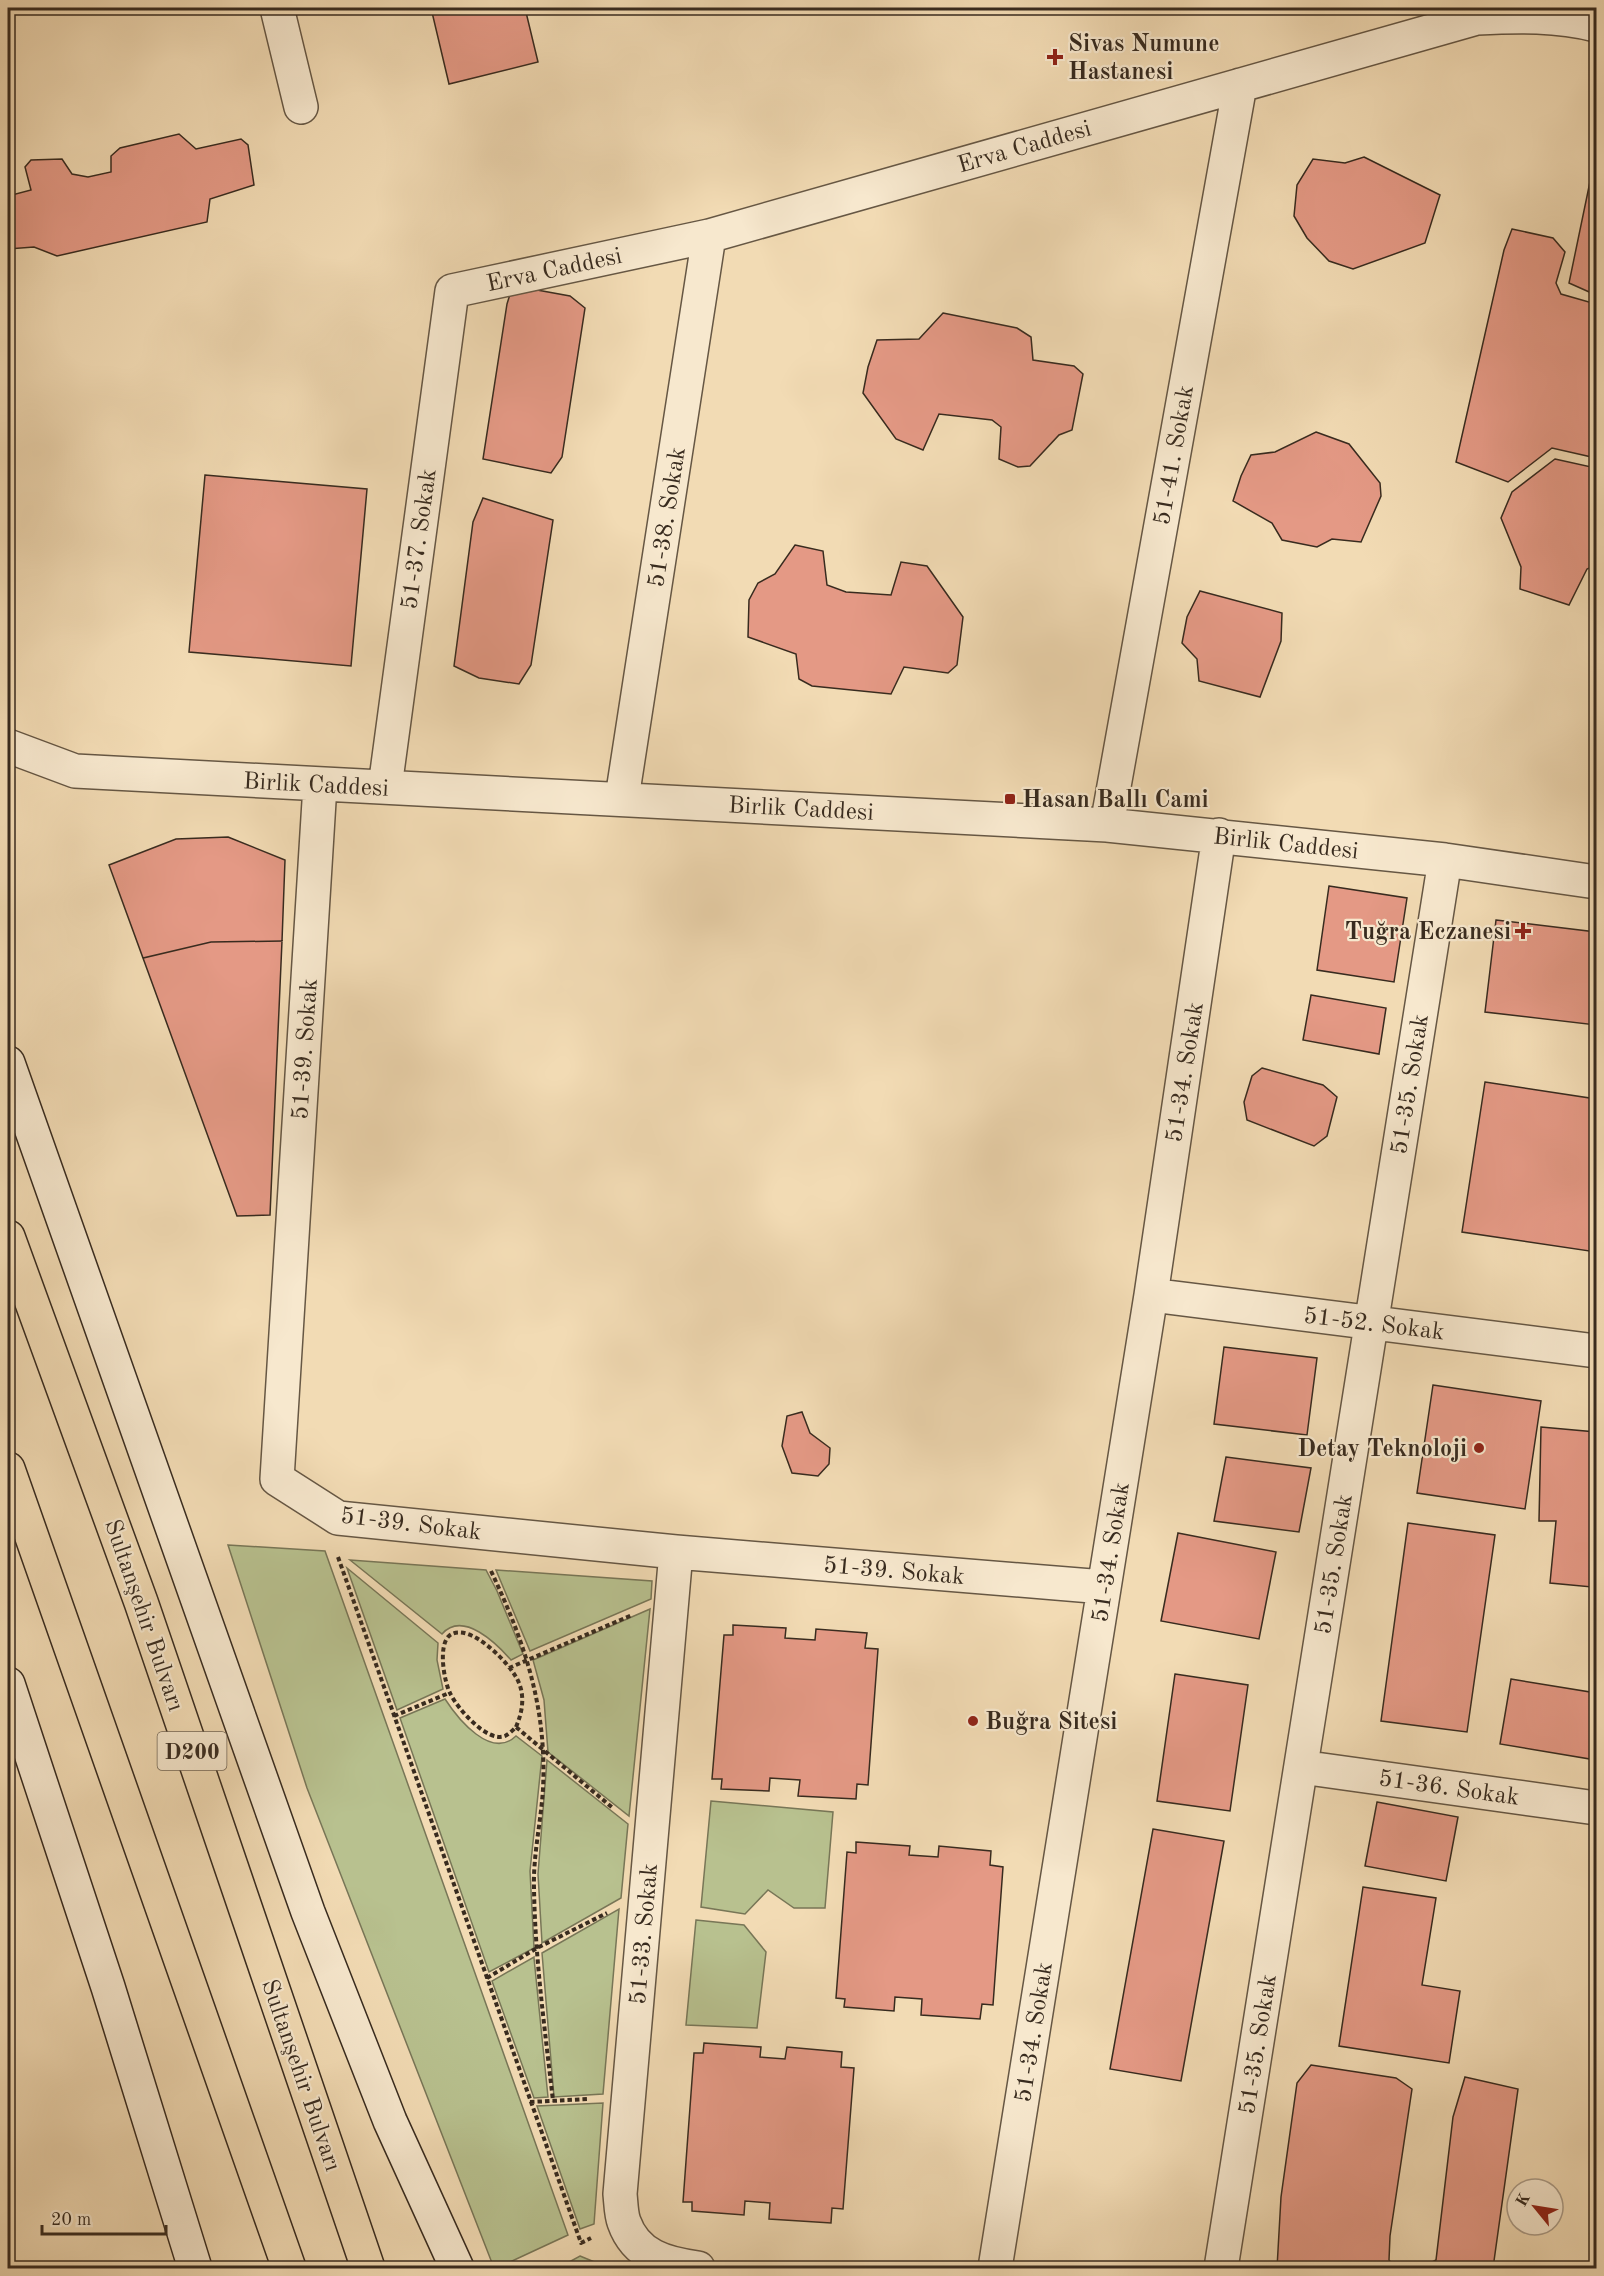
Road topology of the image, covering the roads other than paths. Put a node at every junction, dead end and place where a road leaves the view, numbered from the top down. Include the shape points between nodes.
1 (277, 8) edge
2 (1596, 25) edge
3 (1239, 85) junction
4 (301, 107) dead end
5 (709, 236) junction
6 (452, 291) joint
7 (8, 746) edge
8 (320, 785) junction
9 (385, 787) junction
10 (622, 798) junction
11 (1107, 825) junction
12 (1220, 835) junction
13 (1445, 860) junction
14 (1596, 882) edge
15 (8, 1063) edge
16 (8, 1237) edge
17 (1150, 1295) junction
18 (1371, 1323) junction
19 (1596, 1351) edge
20 (8, 1469) edge
21 (676, 1552) junction
22 (1104, 1587) junction
23 (8, 1684) edge
24 (1301, 1767) junction
25 (1596, 1808) edge
26 (186, 2258) edge
27 (289, 2268) edge
28 (368, 2268) edge
29 (457, 2268) edge
30 (698, 2268) edge
31 (995, 2268) edge
32 (1221, 2268) edge

1 - 4 street
2 - 3 street, Erva Caddesi via 1528,15 1477,18
3 - 5 street, Erva Caddesi
3 - 11 street, 51-41. Sokak
5 - 6 street, Erva Caddesi
5 - 10 street, 51-38. Sokak
6 - 9 street, 51-37. Sokak
7 - 8 street, Birlik Caddesi via 75,771
8 - 9 street, Birlik Caddesi
8 - 21 street, 51-39. Sokak via 277,1479 338,1518
9 - 10 street, Birlik Caddesi
10 - 11 street, Birlik Caddesi
11 - 12 street, Birlik Caddesi
12 - 13 street, Birlik Caddesi
12 - 17 street, 51-34. Sokak
13 - 14 street, Birlik Caddesi
13 - 18 street, 51-35. Sokak
15 - 29 street via 308,1912 390,2121
16 - 28 highway, Sultanşehir Bulvarı / D200 via 141,1602
17 - 18 street, 51-52. Sokak
17 - 22 street, 51-34. Sokak
18 - 19 street, 51-52. Sokak
18 - 24 street, 51-35. Sokak
20 - 27 highway
21 - 22 street, 51-39. Sokak
21 - 30 street, 51-33. Sokak via 620,2194 624,2222 635,2242 652,2258
22 - 31 street, 51-34. Sokak
23 - 26 street via 108,1987
24 - 25 street, 51-36. Sokak
24 - 32 street, 51-35. Sokak

